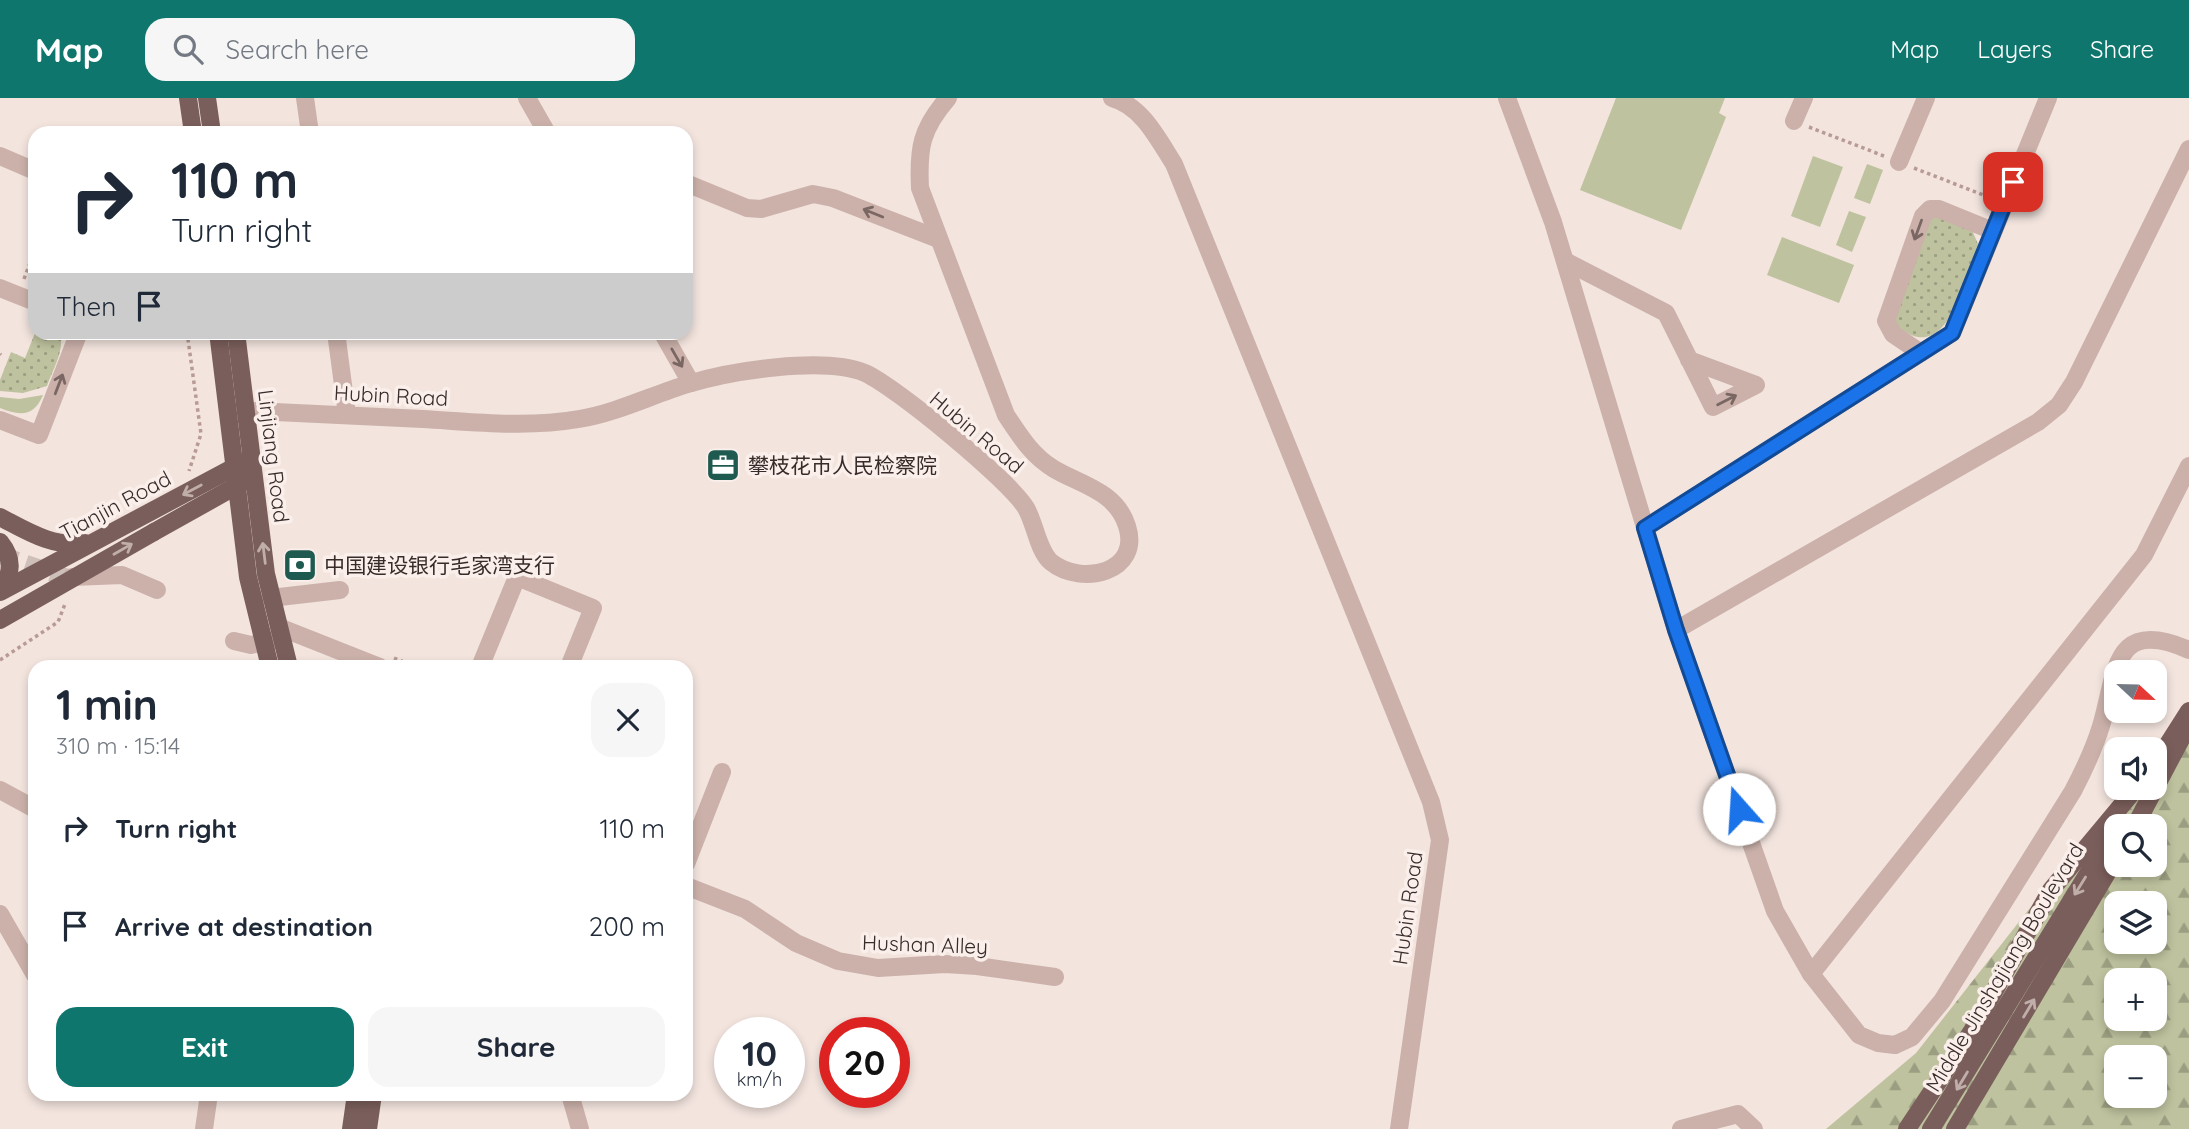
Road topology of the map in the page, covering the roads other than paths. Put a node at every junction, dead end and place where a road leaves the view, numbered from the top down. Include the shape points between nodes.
1 (188, 98) edge
2 (207, 98) edge
3 (305, 98) edge
4 (527, 98) edge
5 (948, 98) edge
6 (1112, 98) edge
7 (1507, 98) edge
8 (1804, 98) edge
9 (1926, 98) edge
10 (2048, 98) edge
11 (1794, 121) dead end
12 (191, 126) edge
13 (211, 126) edge
14 (309, 126) edge
15 (543, 126) edge
16 (2189, 149) edge
17 (0, 156) edge
18 (1899, 162) dead end
19 (28, 168) edge
20 (693, 186) edge
21 (1993, 231) junction
22 (936, 238) junction
23 (1565, 261) junction
24 (0, 288) edge
25 (28, 299) edge
26 (76, 340) edge
27 (219, 340) edge
28 (237, 340) edge
29 (337, 340) edge
30 (667, 340) edge
31 (1921, 353) junction
32 (1689, 360) dead end
33 (691, 383) junction
34 (227, 410) junction
35 (246, 410) junction
36 (347, 415) junction
37 (0, 420) edge
38 (2189, 466) edge
39 (253, 467) junction
40 (236, 476) junction
41 (2, 518) edge
42 (1645, 528) junction
43 (101, 539) junction
44 (0, 542) edge
45 (47, 574) junction
46 (65, 577) tunnel mouth
47 (157, 590) dead end
48 (340, 590) dead end
49 (0, 591) edge
50 (271, 598) junction
51 (34, 600) junction
52 (0, 620) edge
53 (1676, 630) junction
54 (280, 633) junction
55 (234, 641) dead end
56 (263, 643) junction
57 (2189, 650) edge
58 (268, 660) edge
59 (287, 660) edge
60 (359, 660) edge
61 (483, 660) edge
62 (572, 660) edge
63 (2189, 711) edge
64 (2189, 724) edge
65 (2167, 746) edge
66 (722, 772) dead end
67 (0, 790) edge
68 (2129, 800) edge
69 (28, 805) edge
70 (2140, 814) edge
71 (693, 846) edge
72 (2104, 848) edge
73 (2105, 877) edge
74 (693, 889) edge
75 (0, 914) edge
76 (28, 963) edge
77 (1811, 974) junction
78 (1055, 977) dead end
79 (208, 1101) edge
80 (355, 1101) edge
81 (372, 1101) edge
82 (572, 1101) edge
83 (204, 1129) edge
84 (351, 1129) edge
85 (368, 1129) edge
86 (580, 1129) edge
87 (1399, 1129) edge
88 (1681, 1129) edge
89 (1754, 1129) edge
90 (1907, 1129) edge
91 (1931, 1129) edge
92 (1955, 1129) edge

1 - 12 main road
2 - 13 main road
3 - 14 street
4 - 15 street
5 - 22 street, Hubin Road via 928,122 919,156 920,188
6 - 87 street, Hubin Road via 1149,123 1174,164 1431,802 1440,840
7 - 23 street
8 - 11 street
9 - 18 street
10 - 21 street
16 - 53 street via 2059,405 2038,422
17 - 19 street
22 -> 20 street via 833,198 813,194 761,209 747,208
21 - 31 street via 1952,333
21 -> 31 street via 1939,209 1930,209 1923,216 1886,321 1893,334
22 - 33 street, Hubin Road via 1006,415 1026,446 1052,468 1104,493 1119,509 1128,528 1128,547 1114,567 1093,576 1069,573 1048,560 1026,508 1006,483 865,374 829,363
23 - 32 street via 1666,313
23 - 42 street
24 - 25 street
37 -> 26 street via 39,435
27 - 34 main road, Linjiang Road
28 - 35 main road, Linjiang Road
29 - 36 street
30 -> 33 street
31 - 42 street
33 - 36 street, Hubin Road via 582,419 531,426
34 - 35 street, Hubin Road
34 - 40 main road, Linjiang Road
35 - 36 street, Hubin Road
35 - 39 main road, Linjiang Road
38 - 77 street via 2144,555
39 - 40 main road
50 -> 39 main road, Linjiang Road
40 -> 43 main road, Tianjin Road
51 -> 40 main road, bridge via 153,532
40 - 56 main road, Linjiang Road via 248,577
41 - 43 main road via 64,545
41 - 45 main road via 33,541
42 - 53 street
43 - 45 main road, Tianjin Road
44 - 49 main road via 10,568
45 - 49 main road, Tianjin Road
45 - 51 main road, bridge
46 - 47 street via 122,575
48 - 50 street
50 - 54 main road, Linjiang Road
51 - 52 main road, bridge
53 - 77 street via 1775,911
54 - 56 street
54 - 59 main road, Linjiang Road
54 - 60 street
55 - 56 street
56 - 58 main road, Linjiang Road
57 - 77 street via 2152,640 2123,652 2089,758 2073,792 1942,1001 1912,1037 1895,1045 1859,1035
61 - 62 street via 517,577 593,608
63 - 65 main road
64 - 70 main road
66 - 71 street
67 - 69 street
68 - 90 main road via 2051,890 1972,1031
72 -> 91 main road, Middle Jinshajiang Boulevard
92 -> 73 main road, Middle Jinshajiang Boulevard
74 - 78 street, Hushan Alley via 745,909 796,943 838,961 878,968 977,966
75 - 76 street
79 - 83 street
80 - 84 main road
81 - 85 main road
82 - 86 street
88 - 89 street via 1738,1114

